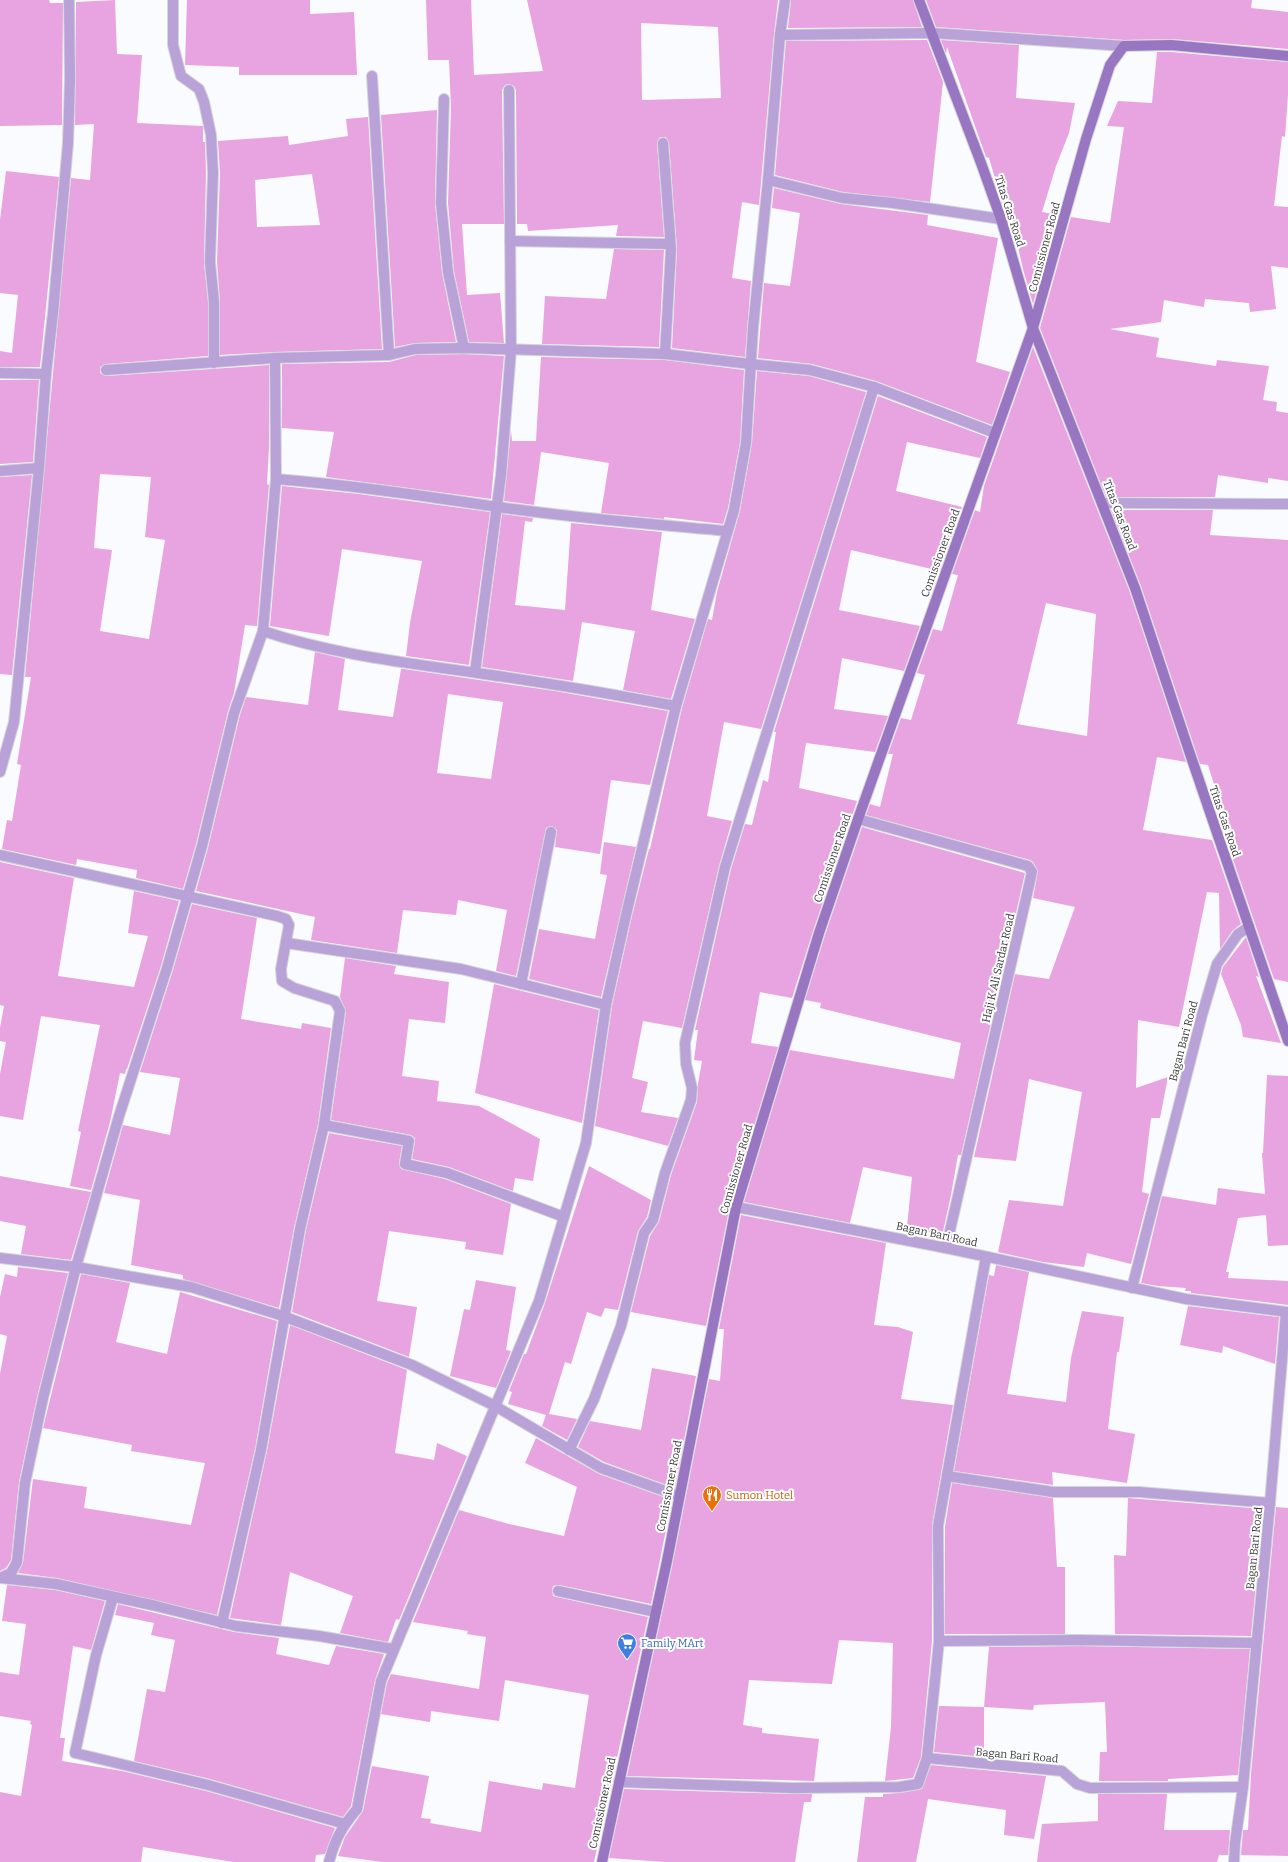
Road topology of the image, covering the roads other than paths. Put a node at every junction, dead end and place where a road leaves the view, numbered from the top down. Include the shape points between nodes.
1 (69, 0) edge
2 (173, 0) edge
3 (785, 0) edge
4 (919, 0) edge
5 (932, 33) junction
6 (780, 35) junction
7 (1124, 46) junction
8 (1288, 56) edge
9 (372, 76) dead end
10 (509, 90) dead end
11 (444, 99) dead end
12 (663, 143) dead end
13 (768, 180) junction
14 (1001, 219) junction
15 (510, 241) junction
16 (670, 244) junction
17 (1033, 328) junction
18 (464, 348) junction
19 (511, 350) junction
20 (665, 354) junction
21 (388, 355) junction
22 (276, 358) junction
23 (214, 363) junction
24 (750, 364) junction
25 (106, 370) dead end
26 (0, 373) edge
27 (46, 374) junction
28 (874, 387) junction
29 (995, 433) junction
30 (39, 468) junction
31 (0, 471) edge
32 (276, 479) junction
33 (1103, 504) junction
34 (1288, 504) edge
35 (497, 507) junction
36 (727, 531) junction
37 (263, 631) junction
38 (475, 672) junction
39 (676, 706) junction
40 (0, 772) edge
41 (858, 818) junction
42 (550, 832) dead end
43 (0, 854) edge
44 (188, 896) junction
45 (1248, 927) junction
46 (286, 943) junction
47 (521, 984) junction
48 (606, 1005) junction
49 (1288, 1042) edge
50 (324, 1125) junction
51 (736, 1207) junction
52 (564, 1217) junction
53 (946, 1248) junction
54 (986, 1257) junction
55 (0, 1258) edge
56 (76, 1267) junction
57 (1132, 1288) junction
58 (1287, 1312) edge
59 (283, 1316) junction
60 (495, 1406) junction
61 (569, 1450) junction
62 (948, 1476) junction
63 (679, 1496) junction
64 (1270, 1503) junction
65 (558, 1591) dead end
66 (113, 1596) junction
67 (656, 1612) junction
68 (222, 1623) junction
69 (939, 1641) junction
70 (1256, 1643) junction
71 (393, 1649) junction
72 (927, 1758) junction
73 (619, 1782) junction
74 (1243, 1787) junction
75 (345, 1824) junction
76 (329, 1862) edge
77 (602, 1862) edge
78 (1234, 1862) edge

1 - 27 street via 68,143
2 - 23 street via 173,45 181,76 199,89 211,135 214,173 210,262 214,302
3 - 6 street
4 - 5 street, Titas Gas Road
5 - 6 street
5 - 7 street
5 - 14 street, Titas Gas Road
6 - 13 street
7 - 8 street via 1171,45
7 - 17 street, Comissioner Road via 1110,65 1086,139
9 - 21 street
10 - 15 street
11 - 18 street via 441,203 448,272
12 - 16 street
13 - 14 street via 842,198
13 - 24 street
14 - 17 street, Titas Gas Road
15 - 16 street
15 - 19 street
16 - 20 street
17 - 29 street, Comissioner Road
17 - 33 street, Titas Gas Road
18 - 19 street
18 - 21 street via 415,349
19 - 20 street
19 - 35 street
20 - 24 street
21 - 22 street
22 - 23 street
22 - 32 street
23 - 25 street
24 - 28 street via 810,370
24 - 36 street via 746,442 734,510
26 - 27 street
27 - 30 street
28 - 29 street
28 - 61 street via 725,867 685,1043 686,1064 692,1088 690,1100 664,1173 654,1220 644,1233 621,1326 594,1398
29 - 41 street, Comissioner Road
30 - 31 street
30 - 40 street via 14,722
32 - 35 street via 408,493
32 - 37 street
33 - 34 street
33 - 45 street, Titas Gas Road via 1135,588
35 - 36 street
35 - 38 street
36 - 39 street
37 - 38 street via 295,642 376,659
37 - 44 street via 234,713
38 - 39 street
39 - 48 street
41 - 51 street, Comissioner Road via 819,933
41 - 53 street, Haji K Ali Sardar Road via 1028,866 1032,872
42 - 47 street
43 - 44 street
44 - 46 street via 286,919 289,925
44 - 56 street via 118,1116
45 - 49 street, Titas Gas Road
45 - 57 street, Bagan Bari Road via 1238,934 1217,964
46 - 47 street via 461,970
46 - 50 street via 281,968 282,982 335,1001 340,1011
47 - 48 street
48 - 52 street via 586,1143
50 - 52 street via 409,1141 405,1164 447,1173
50 - 59 street
51 - 53 street, Bagan Bari Road
51 - 63 street, Comissioner Road
52 - 60 street via 539,1301
53 - 54 street, Bagan Bari Road
54 - 57 street, Bagan Bari Road
54 - 62 street
55 - 56 street
56 - 59 street via 191,1287
56 - 66 street via 43,1398 25,1483 17,1562 11,1572 0,1578 56,1584
57 - 58 street, Bagan Bari Road via 1186,1299
58 - 64 street, Bagan Bari Road
59 - 60 street via 412,1365
59 - 68 street via 261,1450
60 - 61 street
60 - 71 street
61 - 63 street via 601,1468
62 - 64 street via 1053,1492 1139,1492
62 - 69 street via 938,1526
63 - 67 street, Comissioner Road
64 - 70 street, Bagan Bari Road
65 - 67 street
66 - 68 street
66 - 75 street via 96,1655 75,1753 208,1785
67 - 73 street, Comissioner Road
68 - 71 street
69 - 70 street
69 - 72 street
70 - 74 street, Bagan Bari Road
71 - 75 street via 381,1681 357,1809
72 - 73 street via 918,1784 899,1787 793,1788
72 - 74 street, Bagan Bari Road via 1062,1771 1078,1784 1090,1788
73 - 77 street, Comissioner Road
74 - 78 street, Bagan Bari Road
75 - 76 street via 334,1843

